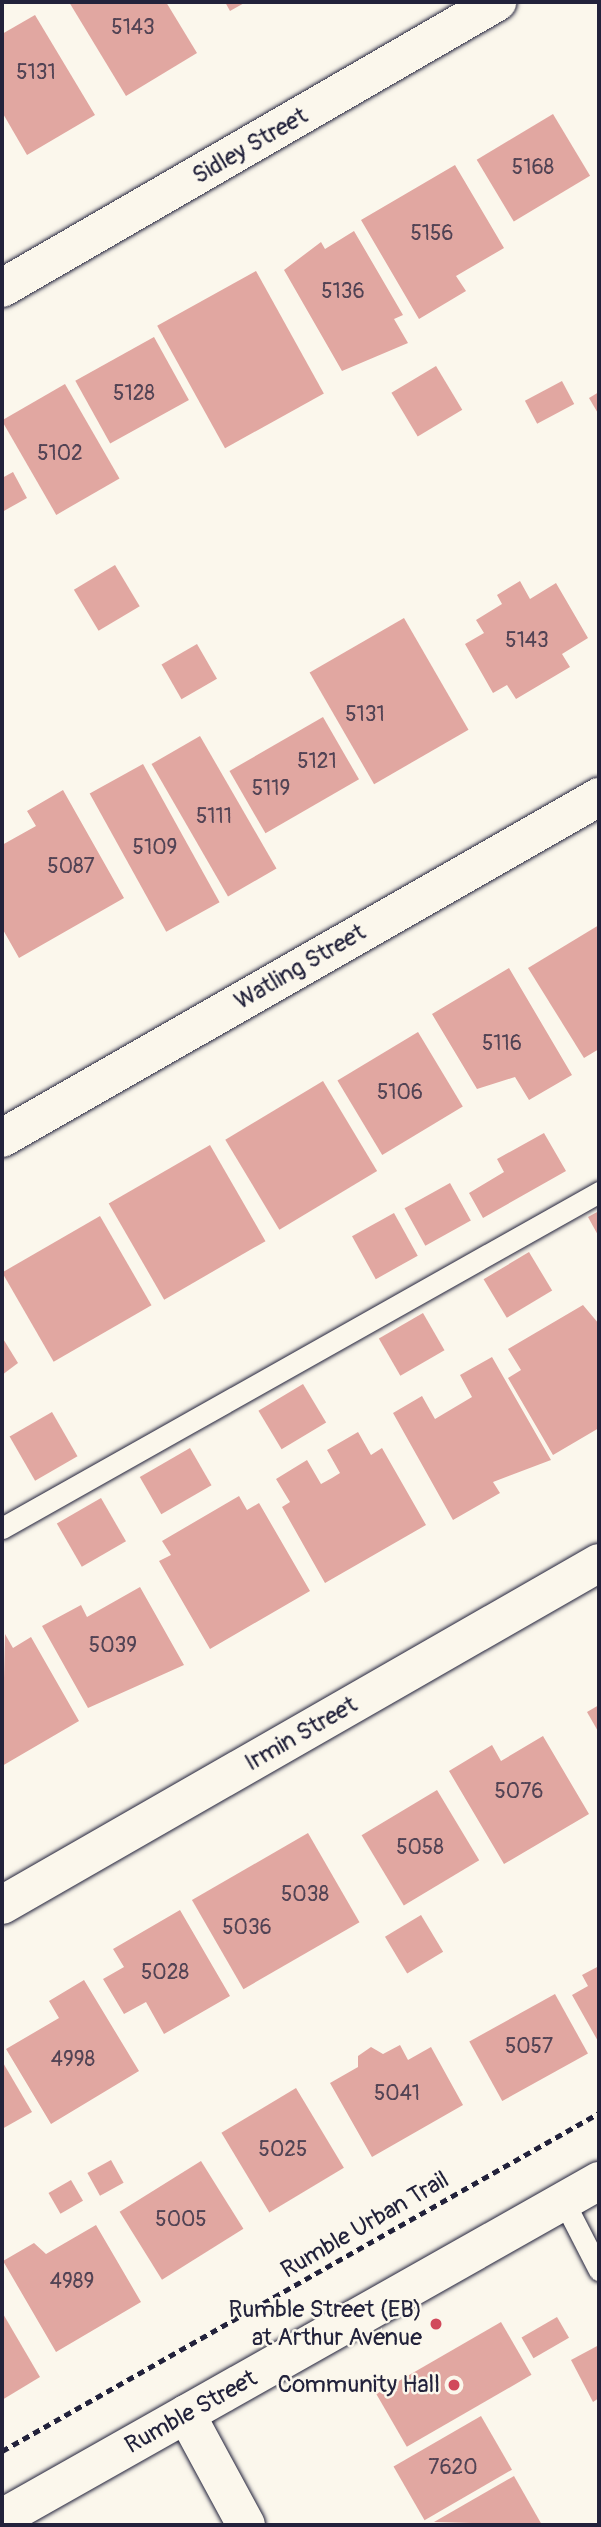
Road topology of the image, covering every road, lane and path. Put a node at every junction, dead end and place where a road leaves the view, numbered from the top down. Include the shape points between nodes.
1 (497, 2) edge
2 (2, 288) edge
3 (599, 797) edge
4 (2, 1138) edge
5 (599, 1192) edge
6 (2, 1528) edge
7 (599, 1563) edge
8 (2, 1905) edge
9 (599, 2113) edge
10 (599, 2180) edge
11 (564, 2200) junction
12 (599, 2270) edge
13 (186, 2414) junction
14 (2, 2451) edge
15 (2, 2518) edge
16 (246, 2525) edge

1 - 2 street, Sidley Street
3 - 4 street, Watling Street
5 - 6 lane
7 - 8 street, Irmin Street
9 - 14 path, Rumble Urban Trail
10 - 11 street, Rumble Street
11 - 12 lane
11 - 13 street, Rumble Street
13 - 15 street, Rumble Street
13 - 16 street

